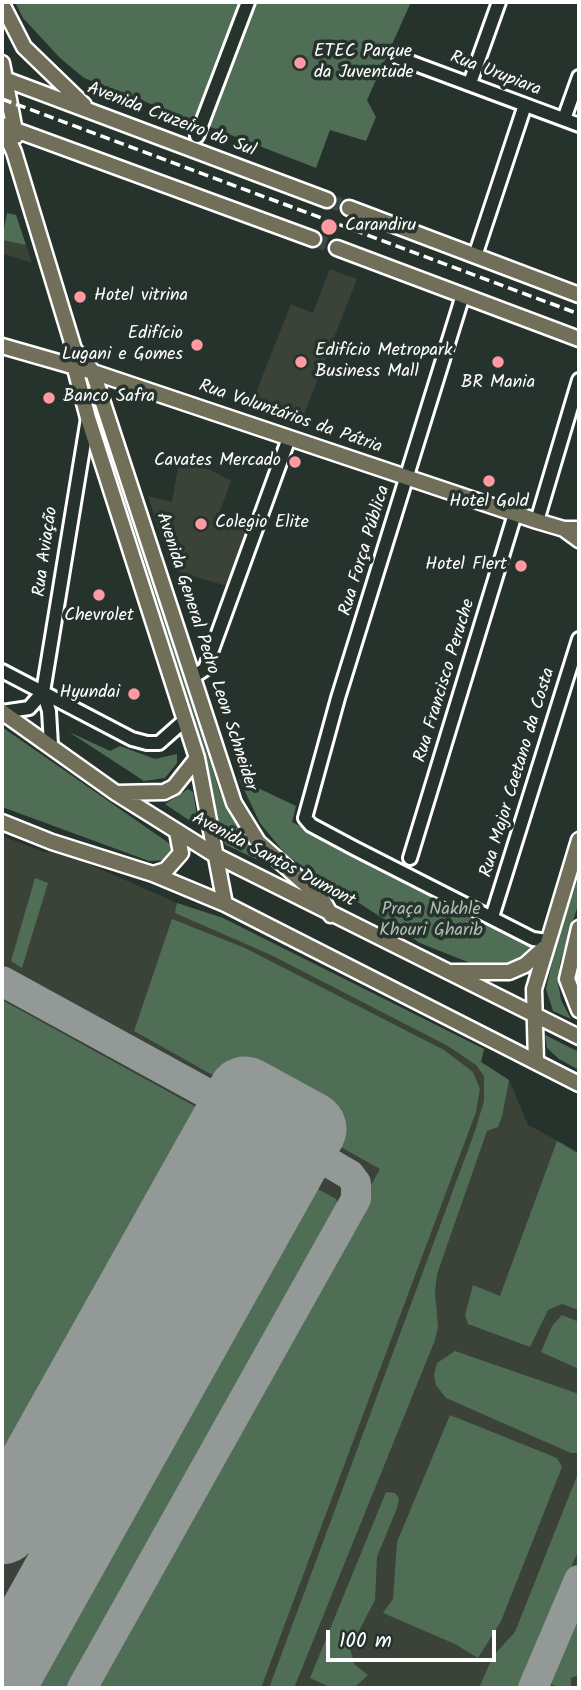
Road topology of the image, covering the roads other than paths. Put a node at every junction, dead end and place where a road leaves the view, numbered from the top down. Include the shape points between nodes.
1 (248, 2) edge
2 (499, 2) edge
3 (2, 4) edge
4 (399, 58) dead end
5 (2, 63) edge
6 (579, 77) edge
7 (4, 79) edge
8 (470, 83) junction
9 (525, 105) junction
10 (90, 110) junction
11 (564, 119) junction
12 (2, 125) edge
13 (579, 125) edge
14 (17, 131) junction
15 (197, 136) dead end
16 (15, 152) junction
17 (327, 200) tunnel mouth
18 (349, 208) tunnel mouth
19 (313, 239) tunnel mouth
20 (337, 248) tunnel mouth
21 (475, 256) junction
22 (463, 295) junction
23 (579, 295) edge
24 (579, 339) edge
25 (2, 346) edge
26 (74, 349) junction
27 (72, 366) junction
28 (93, 372) junction
29 (579, 380) edge
30 (88, 418) junction
31 (289, 438) junction
32 (407, 477) junction
33 (515, 514) junction
34 (537, 521) junction
35 (564, 529) junction
36 (579, 529) edge
37 (579, 540) edge
38 (579, 639) edge
39 (2, 671) edge
40 (193, 677) junction
41 (43, 692) junction
42 (2, 712) edge
43 (185, 719) junction
44 (51, 745) junction
45 (197, 758) junction
46 (116, 793) junction
47 (2, 822) edge
48 (177, 832) junction
49 (579, 840) edge
50 (215, 855) junction
51 (410, 858) dead end
52 (153, 874) junction
53 (225, 904) junction
54 (331, 915) junction
55 (492, 918) junction
56 (579, 928) edge
57 (545, 944) junction
58 (446, 972) junction
59 (579, 1010) edge
60 (533, 1014) junction
61 (579, 1037) edge
62 (536, 1062) junction
63 (579, 1084) edge

1 - 15 street
2 - 8 street
3 - 10 main road via 24,47
4 - 8 street, Rua Urupiara
5 - 7 main road
6 - 11 street
7 - 10 main road, Avenida Cruzeiro do Sul
7 - 14 main road
8 - 9 street, Rua Urupiara
9 - 11 street, Rua Urupiara
9 - 21 street
10 - 17 main road, Avenida Cruzeiro do Sul
11 - 13 street, Rua Urupiara
12 - 14 main road
12 - 16 main road
14 - 16 main road
14 - 19 main road
16 - 26 main road
18 - 21 main road
20 - 22 main road
21 - 23 main road
22 - 24 main road
22 - 32 street, Rua Força Pública
25 - 27 main road, Rua Voluntários da Pátria
26 - 27 main road
26 - 28 main road
27 - 28 main road, Rua Voluntários da Pátria
27 - 30 main road
28 - 31 main road, Rua Voluntários da Pátria
28 - 40 main road, Avenida General Pedro Leon Schneider
29 - 34 street
30 - 41 street, Rua Aviação
30 - 43 main road
31 - 32 main road, Rua Voluntários da Pátria
31 - 40 street via 205,669
32 - 33 main road, Rua Voluntários da Pátria
32 - 55 street, Rua Força Pública via 305,818
33 - 34 main road, Rua Voluntários da Pátria
33 - 51 street, Rua Francisco Peruche
34 - 35 main road, Rua Voluntários da Pátria
35 - 36 main road, Rua Voluntários da Pátria
35 - 37 main road, Rua Voluntários da Pátria
38 - 55 street, Rua Major Caetano da Costa
39 - 41 street
40 - 54 main road, Avenida General Pedro Leon Schneider via 220,769 245,825 271,855 322,899
41 - 42 street via 29,708
41 - 43 street via 147,743 159,743
41 - 44 street, Rua Aviação
42 - 44 main road, Avenida Santos Dumont
43 - 45 main road
44 - 46 main road, Avenida Santos Dumont
45 - 46 main road via 174,787 164,792
45 - 50 main road
46 - 48 main road, Avenida Santos Dumont
47 - 52 main road
48 - 50 main road, Avenida Santos Dumont
48 - 52 main road via 181,853 166,870
49 - 57 main road
50 - 53 main road
50 - 54 main road, Avenida Santos Dumont
52 - 53 main road
53 - 62 main road
54 - 58 main road, Avenida Santos Dumont
55 - 57 street
56 - 59 main road via 567,979
57 - 58 main road via 525,965 509,972
57 - 60 main road
58 - 60 main road, Avenida Santos Dumont
60 - 61 main road, Avenida Santos Dumont
60 - 62 main road
62 - 63 main road

